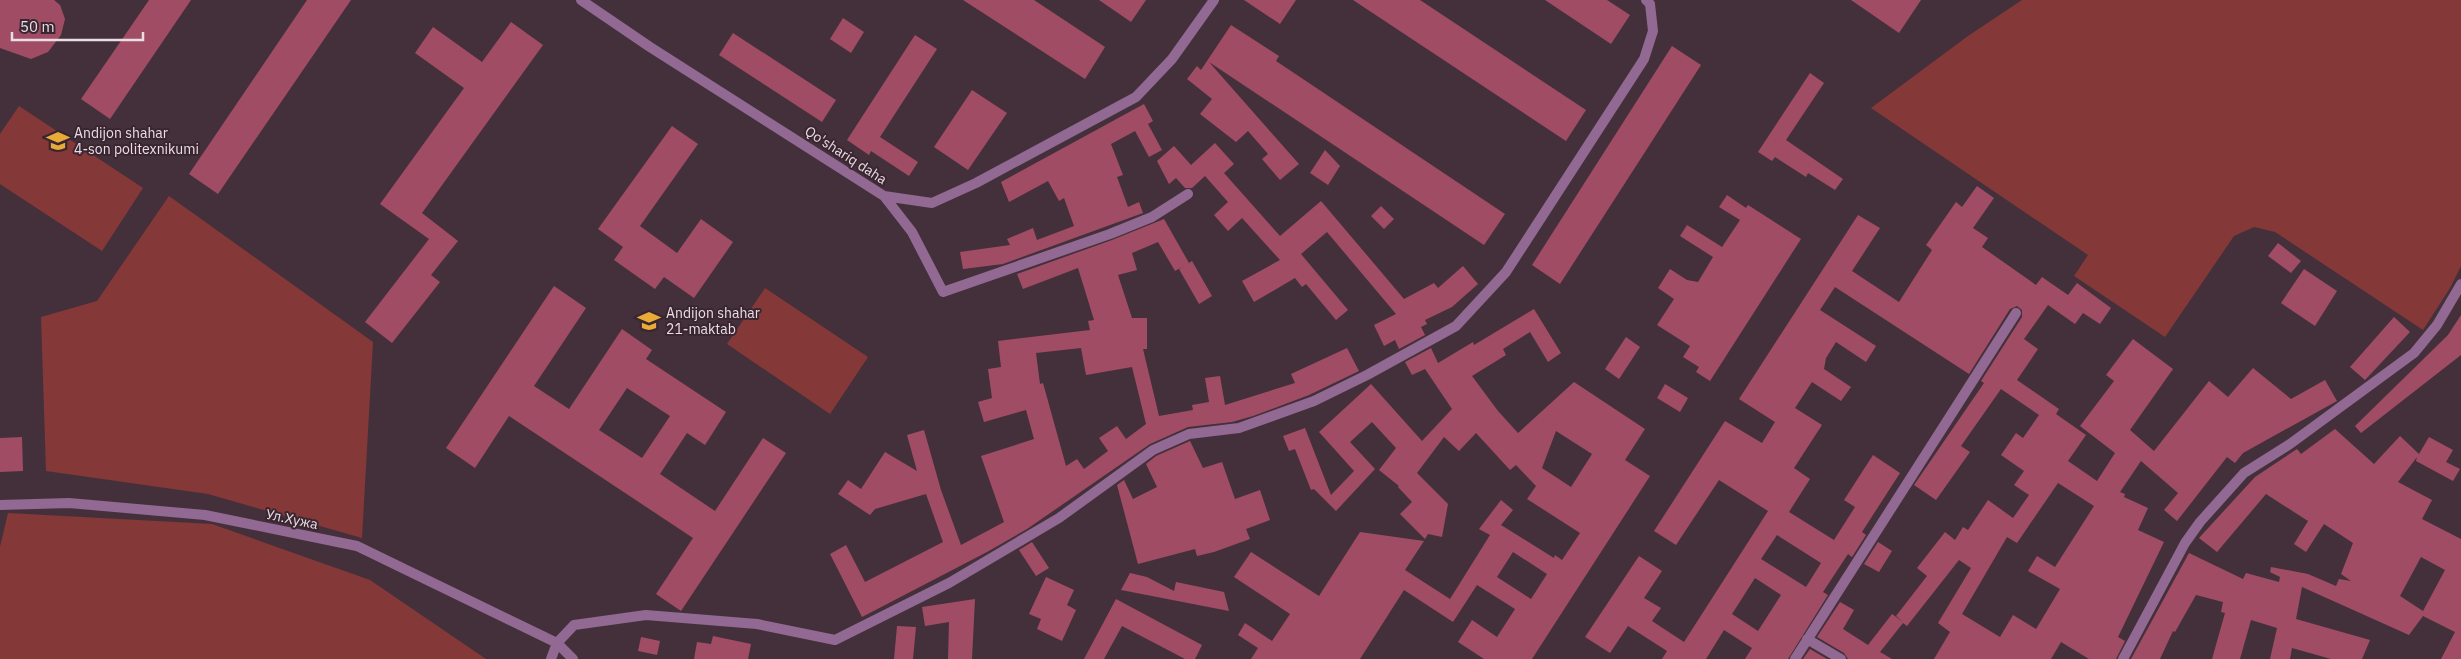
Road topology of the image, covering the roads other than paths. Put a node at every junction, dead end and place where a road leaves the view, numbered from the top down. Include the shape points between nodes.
1 (581, 0) edge
2 (1214, 0) edge
3 (1646, 0) edge
4 (1188, 194) dead end
5 (884, 196) junction
6 (2461, 284) edge
7 (2016, 313) dead end
8 (0, 504) edge
9 (1807, 639) junction
10 (557, 642) junction
11 (551, 659) edge
12 (573, 659) edge
13 (1795, 659) edge
14 (1841, 659) edge
15 (2123, 659) edge

1 - 5 street, Qo'shariq daha
2 - 5 street, Qo'shariq daha via 1172,59 1136,97 976,183 932,203
3 - 10 street via 1650,4 1653,31 1644,59 1506,272 1456,326 1314,401 1239,428 1189,434 1153,450 1051,523 950,583 834,640 758,624 646,615 574,625
4 - 5 street via 1152,217 1127,228 943,292 912,232
6 - 15 street via 2414,354 2244,474 2231,487 2185,543
7 - 9 street
8 - 10 street, Ул.Хужа via 69,503 205,515 357,546
9 - 13 street
9 - 14 street
10 - 11 street
10 - 12 street

